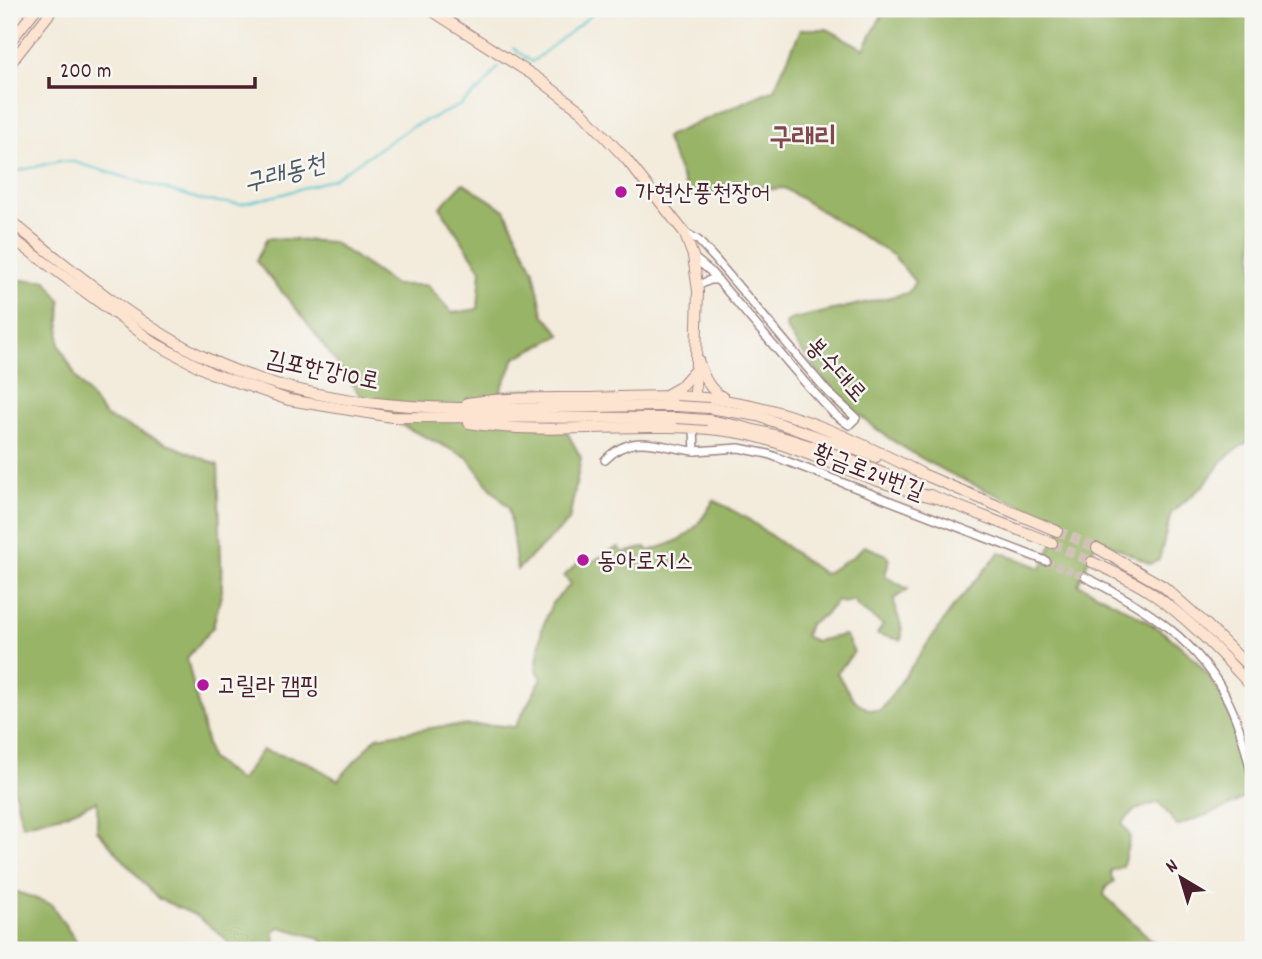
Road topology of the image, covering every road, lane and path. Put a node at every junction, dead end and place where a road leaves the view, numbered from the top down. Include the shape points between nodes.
1 (36, 9) edge
2 (53, 9) edge
3 (429, 9) edge
4 (9, 43) edge
5 (9, 65) edge
6 (9, 220) edge
7 (684, 232) junction
8 (9, 236) edge
9 (693, 256) junction
10 (716, 260) junction
11 (718, 280) junction
12 (697, 286) junction
13 (696, 355) junction
14 (695, 370) junction
15 (661, 397) junction
16 (695, 397) junction
17 (731, 401) junction
18 (443, 407) junction
19 (441, 419) junction
20 (694, 429) junction
21 (695, 451) junction
22 (605, 460) dead end
23 (919, 472) junction
24 (936, 498) junction
25 (1057, 531) tunnel mouth
26 (1052, 542) tunnel mouth
27 (1097, 548) tunnel mouth
28 (1046, 561) tunnel mouth
29 (1092, 562) tunnel mouth
30 (1086, 578) tunnel mouth
31 (1253, 671) edge
32 (1253, 688) edge
33 (1253, 781) edge

1 - 4 street
2 - 5 street
3 - 7 street, 봉수대로 via 582,112
6 - 18 street, 김포한강10로 via 110,299 205,357 316,394
7 - 9 street, 봉수대로
7 - 10 street, 봉수대로
8 - 19 street, 김포한강10로 via 124,323 211,373 312,405
9 - 10 street
9 - 11 street, 봉수대로
9 - 12 street, 봉수대로
10 - 11 street, 봉수대로 via 819,382 856,418 854,423 849,425 828,407
11 - 12 street
12 - 13 street, 봉수대로
13 - 14 street, 봉수대로
13 - 17 street via 711,388
14 - 15 street via 680,387
14 - 16 street, 봉수대로
15 - 16 street
15 - 18 street via 520,399
16 - 17 street
16 - 20 street, 봉수대로
17 - 23 street via 795,418
18 - 23 street, 김포한강10로, bridge via 709,408 799,428
19 - 20 street via 489,426
19 - 24 street, 김포한강10로, bridge via 708,420 796,440
20 - 21 street
20 - 24 street via 736,432 781,444 879,482
21 - 22 street, 황금로24번길 via 636,443 620,447
21 - 28 street, 황금로24번길 via 739,448 768,454
23 - 25 street
24 - 26 street
27 - 31 street via 1163,586
29 - 32 street via 1171,607
30 - 33 street via 1156,617 1202,662 1231,706

